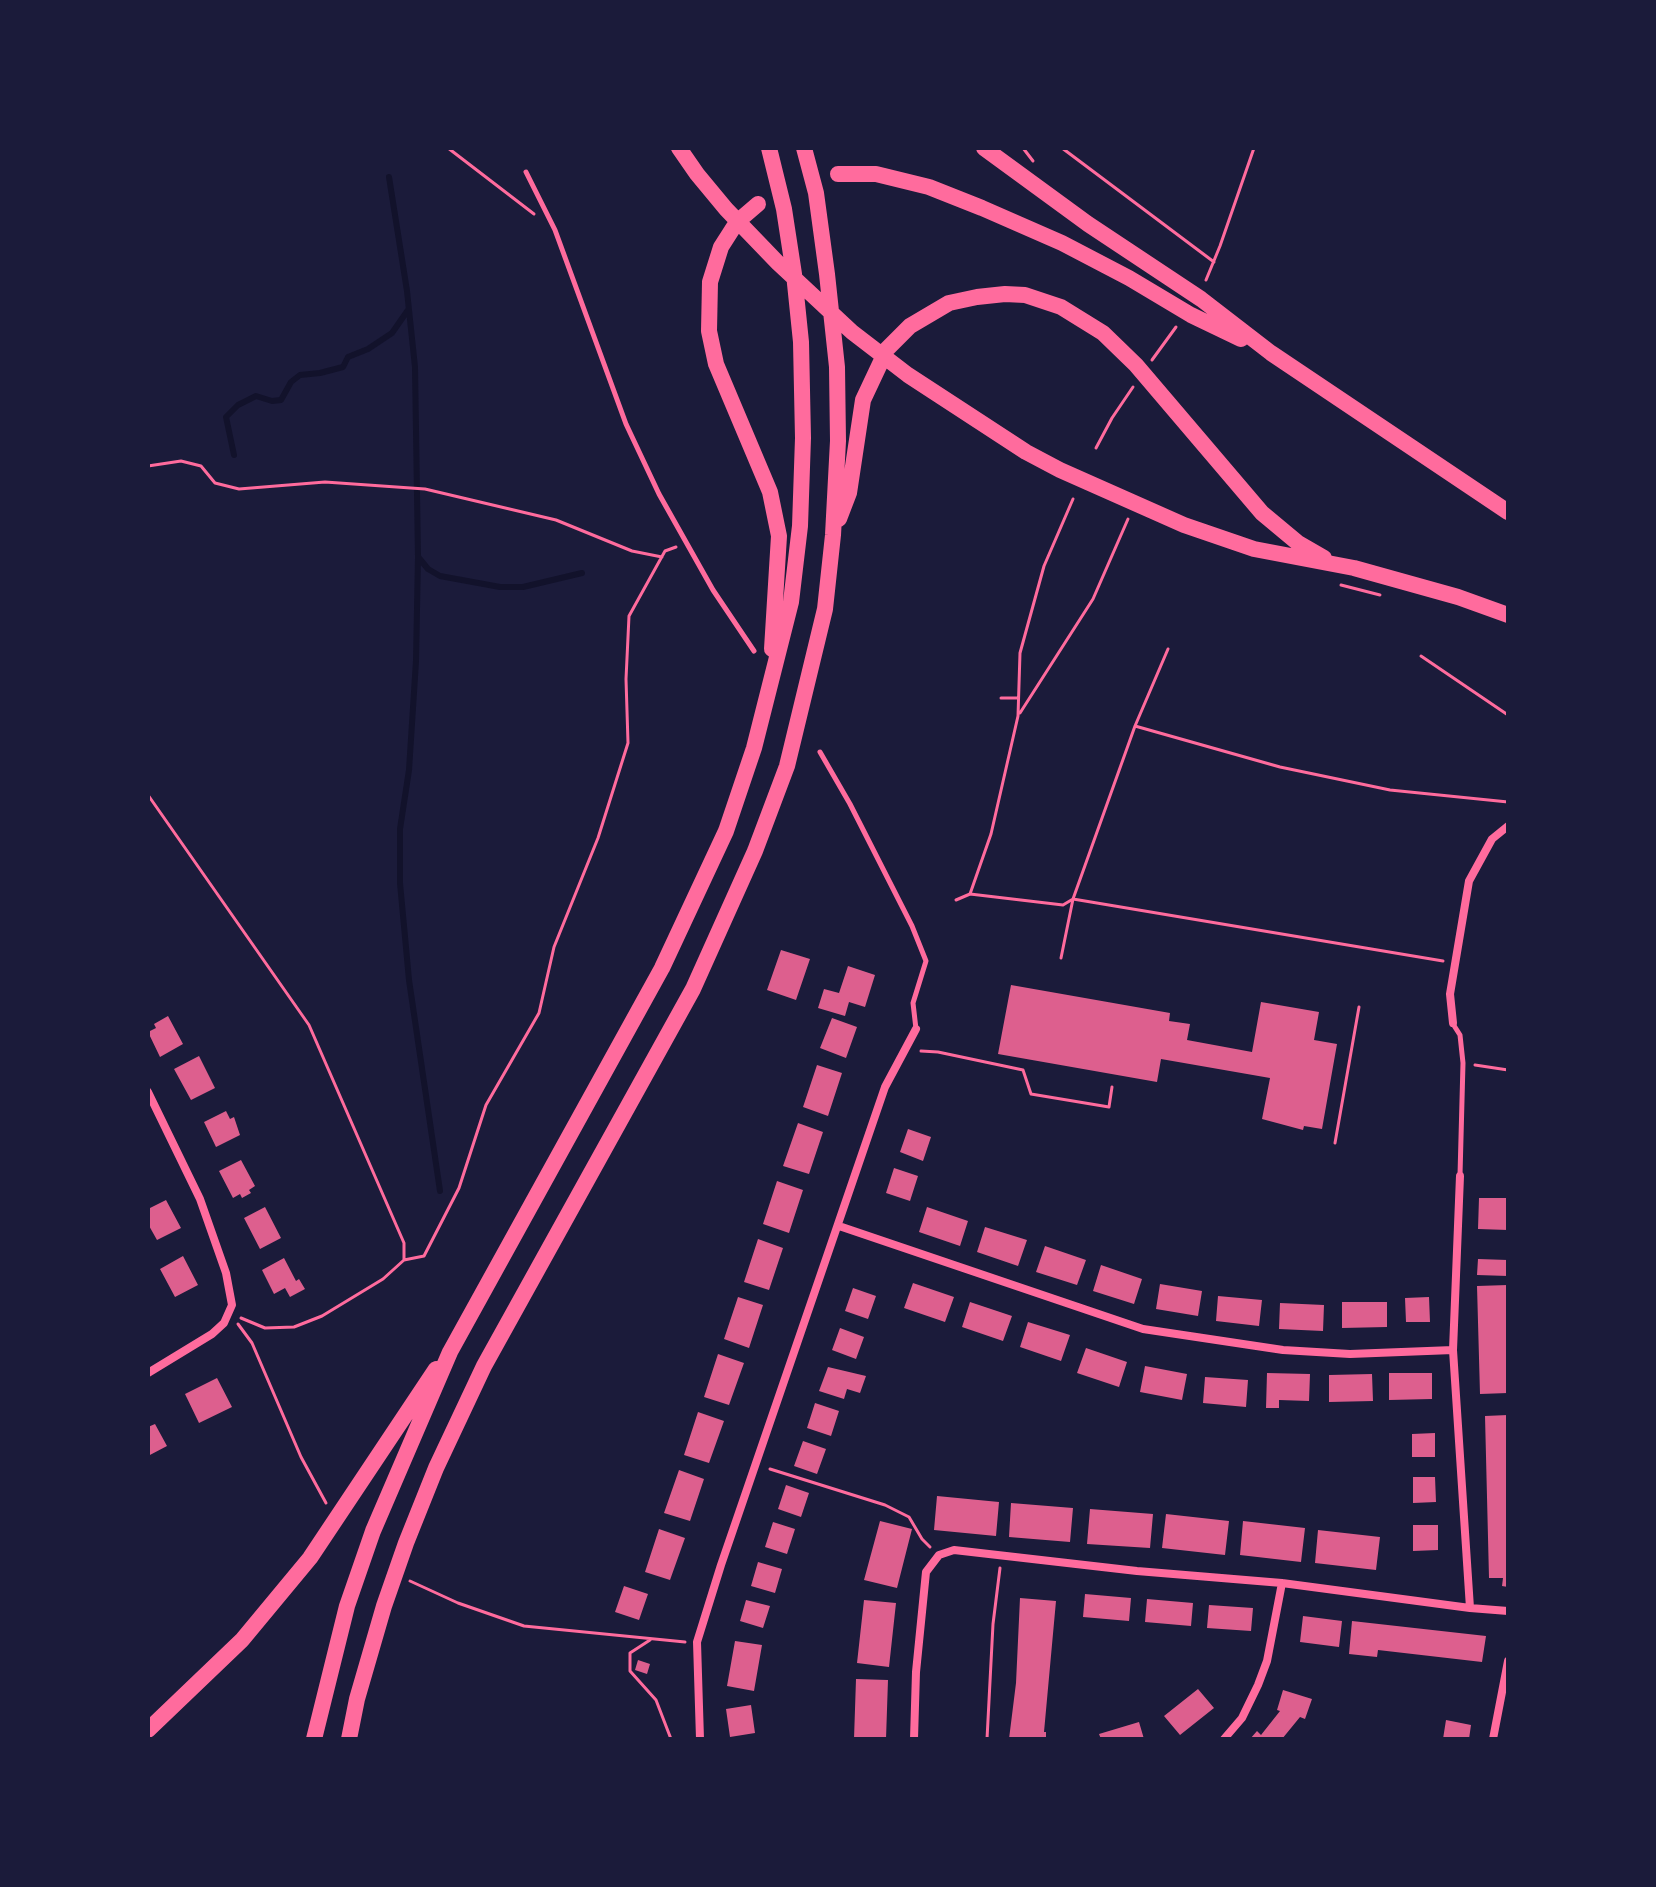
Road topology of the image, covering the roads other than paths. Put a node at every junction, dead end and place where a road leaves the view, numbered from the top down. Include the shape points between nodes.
1 (679, 148) edge
2 (769, 148) edge
3 (804, 148) edge
4 (984, 148) edge
5 (526, 172) dead end
6 (838, 174) dead end
7 (758, 204) dead end
8 (1271, 353) junction
9 (1508, 512) edge
10 (833, 535) junction
11 (1336, 565) junction
12 (1508, 615) edge
13 (754, 651) dead end
14 (769, 694) junction
15 (820, 752) dead end
16 (1508, 826) edge
17 (1453, 1023) joint
18 (916, 1029) joint
19 (148, 1092) edge
20 (151, 1103) edge
21 (1460, 1176) joint
22 (839, 1226) junction
23 (1453, 1350) junction
24 (450, 1352) junction
25 (148, 1373) edge
26 (1282, 1583) junction
27 (1470, 1608) junction
28 (1508, 1611) edge
29 (1508, 1661) edge
30 (148, 1730) edge
31 (314, 1739) edge
32 (349, 1739) edge
33 (700, 1739) edge
34 (914, 1739) edge
35 (1224, 1739) edge
36 (1493, 1739) edge

1 - 11 highway via 778,263 852,332 1026,452 1184,525 1254,549
2 - 14 highway via 794,274 803,438 791,602
3 - 10 highway via 816,193 837,367
4 - 8 highway
5 - 13 lane via 555,230 626,424 713,590
6 - 8 highway via 902,180 982,208 1062,243
7 - 14 highway via 737,222 721,247 710,282 709,331 716,364 770,492 779,536
8 - 9 highway
10 - 11 highway via 849,493 863,400 887,349 910,326 949,303 1025,295 1061,307 1103,333 1262,513
10 - 32 highway via 825,609 804,703 755,851 693,989 484,1366 436,1468 384,1606
11 - 12 highway
14 - 24 highway via 726,831 662,968
15 - 18 lane via 926,961 913,1003
16 - 17 street via 1492,839 1469,881 1450,994
17 - 21 lane via 1463,1063
18 - 22 street via 885,1087
19 - 20 street
20 - 25 street via 200,1199 230,1290 230,1314 212,1334
21 - 23 street
22 - 23 street via 1143,1329 1283,1350
22 - 33 street via 697,1642
23 - 27 street
24 - 30 highway via 310,1558 242,1640
24 - 31 highway via 373,1531 347,1606
26 - 27 street
26 - 34 street via 954,1550 939,1555 926,1572 922,1599
26 - 35 street via 1267,1661 1242,1718
27 - 28 street
29 - 36 street

